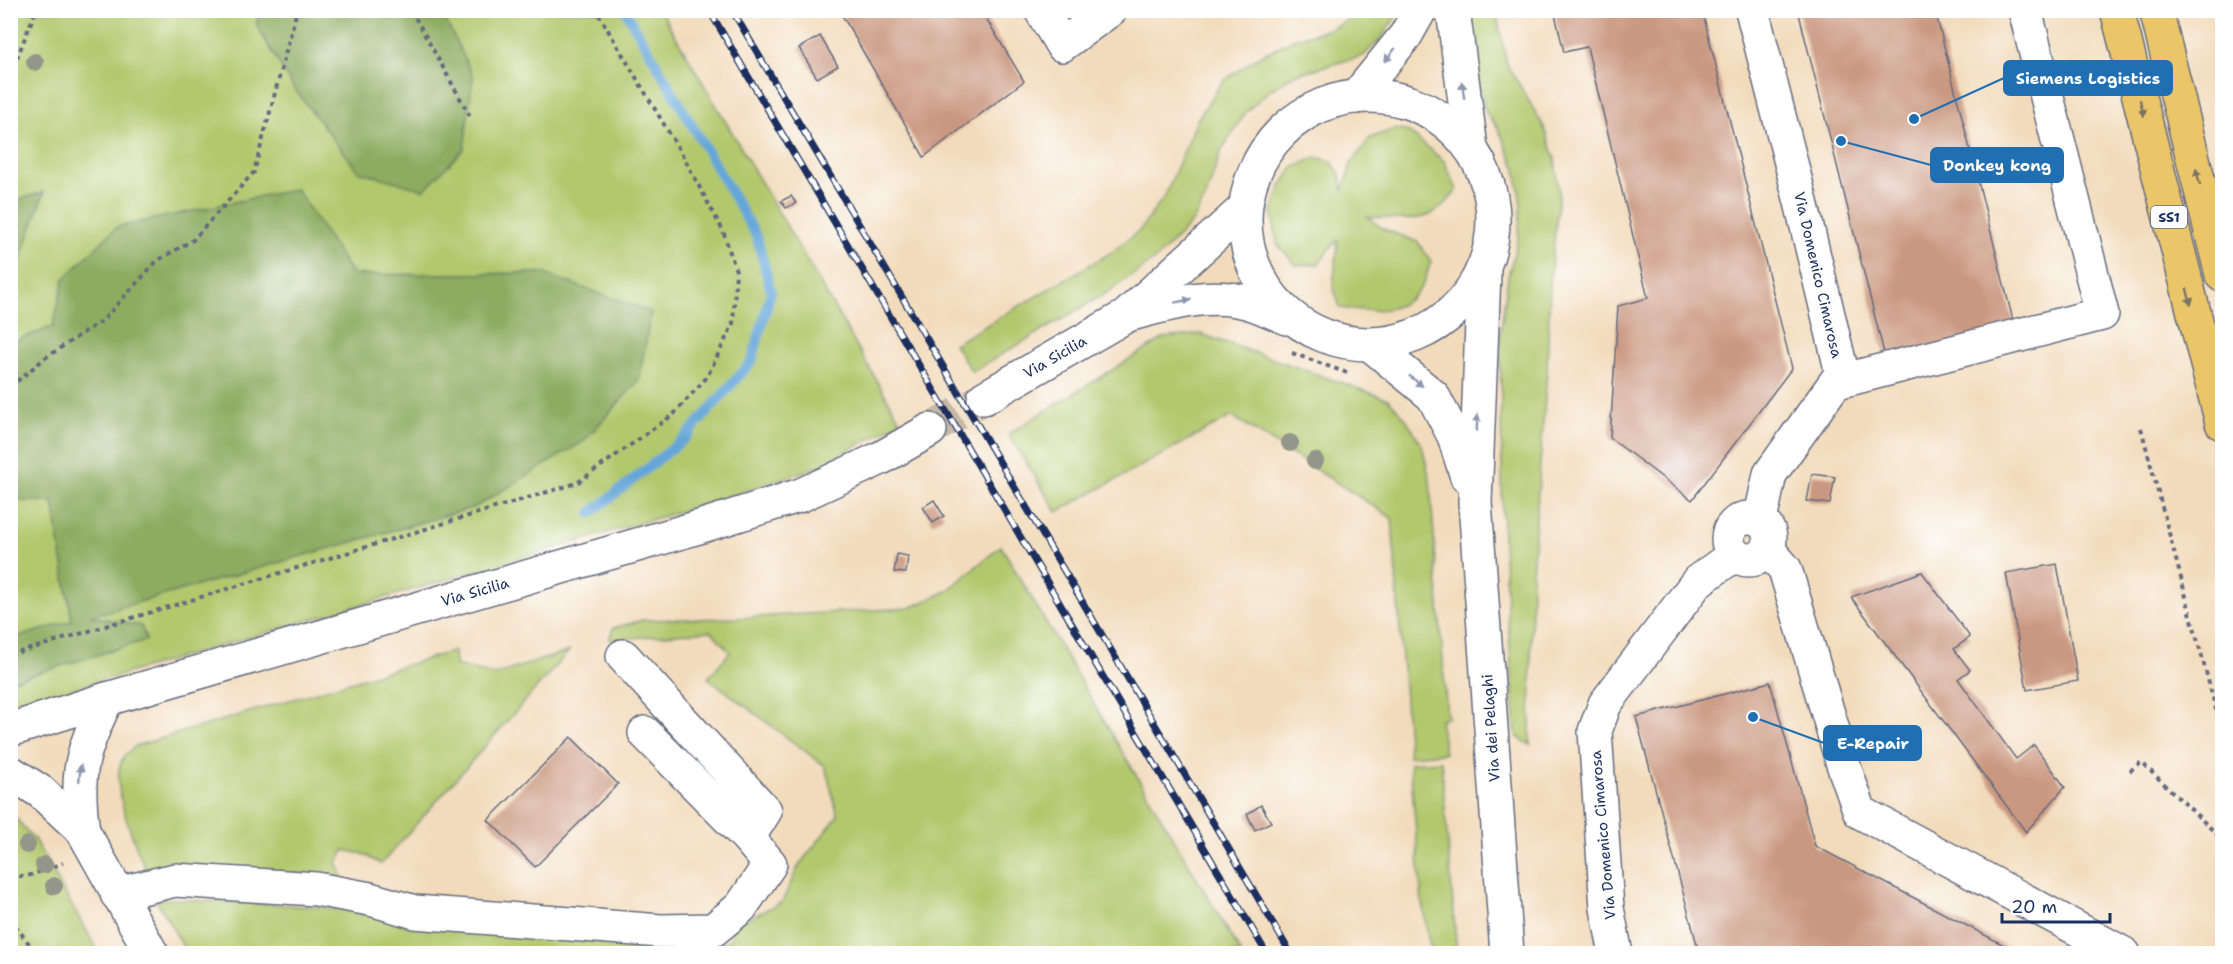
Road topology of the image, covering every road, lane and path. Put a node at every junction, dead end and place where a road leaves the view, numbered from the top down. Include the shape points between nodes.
1 (36, 10) edge
2 (297, 10) edge
3 (411, 10) edge
4 (596, 10) edge
5 (1041, 10) edge
6 (1110, 10) edge
7 (1420, 10) edge
8 (1453, 10) edge
9 (1752, 10) edge
10 (2025, 10) edge
11 (2117, 10) edge
12 (2156, 10) edge
13 (10, 75) edge
14 (1356, 97) junction
15 (470, 116) dead end
16 (1471, 148) junction
17 (1245, 208) junction
18 (1484, 269) junction
19 (2223, 275) edge
20 (1126, 316) junction
21 (1288, 335) junction
22 (1371, 345) junction
23 (1351, 374) dead end
24 (1837, 382) junction
25 (10, 387) edge
26 (984, 398) tunnel mouth
27 (2223, 423) edge
28 (2141, 428) dead end
29 (930, 430) tunnel mouth
30 (1474, 502) junction
31 (1764, 536) junction
32 (10, 655) edge
33 (623, 656) dead end
34 (106, 699) junction
35 (10, 730) edge
36 (2223, 732) edge
37 (645, 733) dead end
38 (2130, 771) dead end
39 (10, 772) edge
40 (83, 831) junction
41 (748, 838) junction
42 (2223, 839) edge
43 (67, 861) dead end
44 (10, 877) edge
45 (117, 894) junction
46 (10, 919) edge
47 (1622, 952) edge
48 (37, 954) edge
49 (152, 954) edge
50 (1507, 954) edge
51 (2124, 954) edge

1 - 13 path
2 - 25 path via 254,172 193,240 157,261 103,320 45,358
3 - 15 path
4 - 32 path via 723,231 736,271 733,324 707,377 674,414 577,483
5 - 6 street via 1062,45
7 -> 14 street via 1406,35
16 -> 8 street
9 - 24 street, Via Domenico Cimarosa via 1842,373
10 - 24 street via 2102,314
11 -> 27 highway, SS1
19 -> 12 highway, SS1
14 - 16 street via 1408,100 1448,124
14 - 17 street via 1315,108 1281,133 1249,182
16 - 18 street via 1490,186 1493,208 1491,245
17 - 20 street, Via Sicilia
17 - 21 street via 1253,267
18 - 22 street, Via Sicilia via 1465,300 1438,324 1406,339
30 -> 18 street, Via dei Pelaghi
20 -> 21 street, Via Sicilia via 1193,299 1225,298 1255,304
20 - 26 street, Via Sicilia
21 - 22 street, Via Sicilia via 1314,332 1341,342
21 - 23 path
22 -> 30 street, Via dei Pelaghi via 1432,396 1454,436
24 - 31 street via 1770,474
28 - 36 path
29 - 34 street, Via Sicilia via 801,495
30 - 50 street, Via dei Pelaghi
31 - 47 street, Via Domenico Cimarosa via 1748,518 1737,522 1729,532 1728,544 1734,555 1698,581 1605,704 1595,731 1607,908
31 - 51 street via 1785,569 1860,812
33 - 41 street via 765,811
34 - 35 street, Via Sicilia
40 -> 34 street via 78,797 80,771 91,731
37 - 41 street
38 - 42 path via 2140,762
39 - 40 street via 42,792
40 - 45 street
41 - 45 street via 770,864 741,907 713,930 660,931 415,912 316,890 175,880
43 - 44 path via 31,875
45 - 49 street
46 - 48 path

